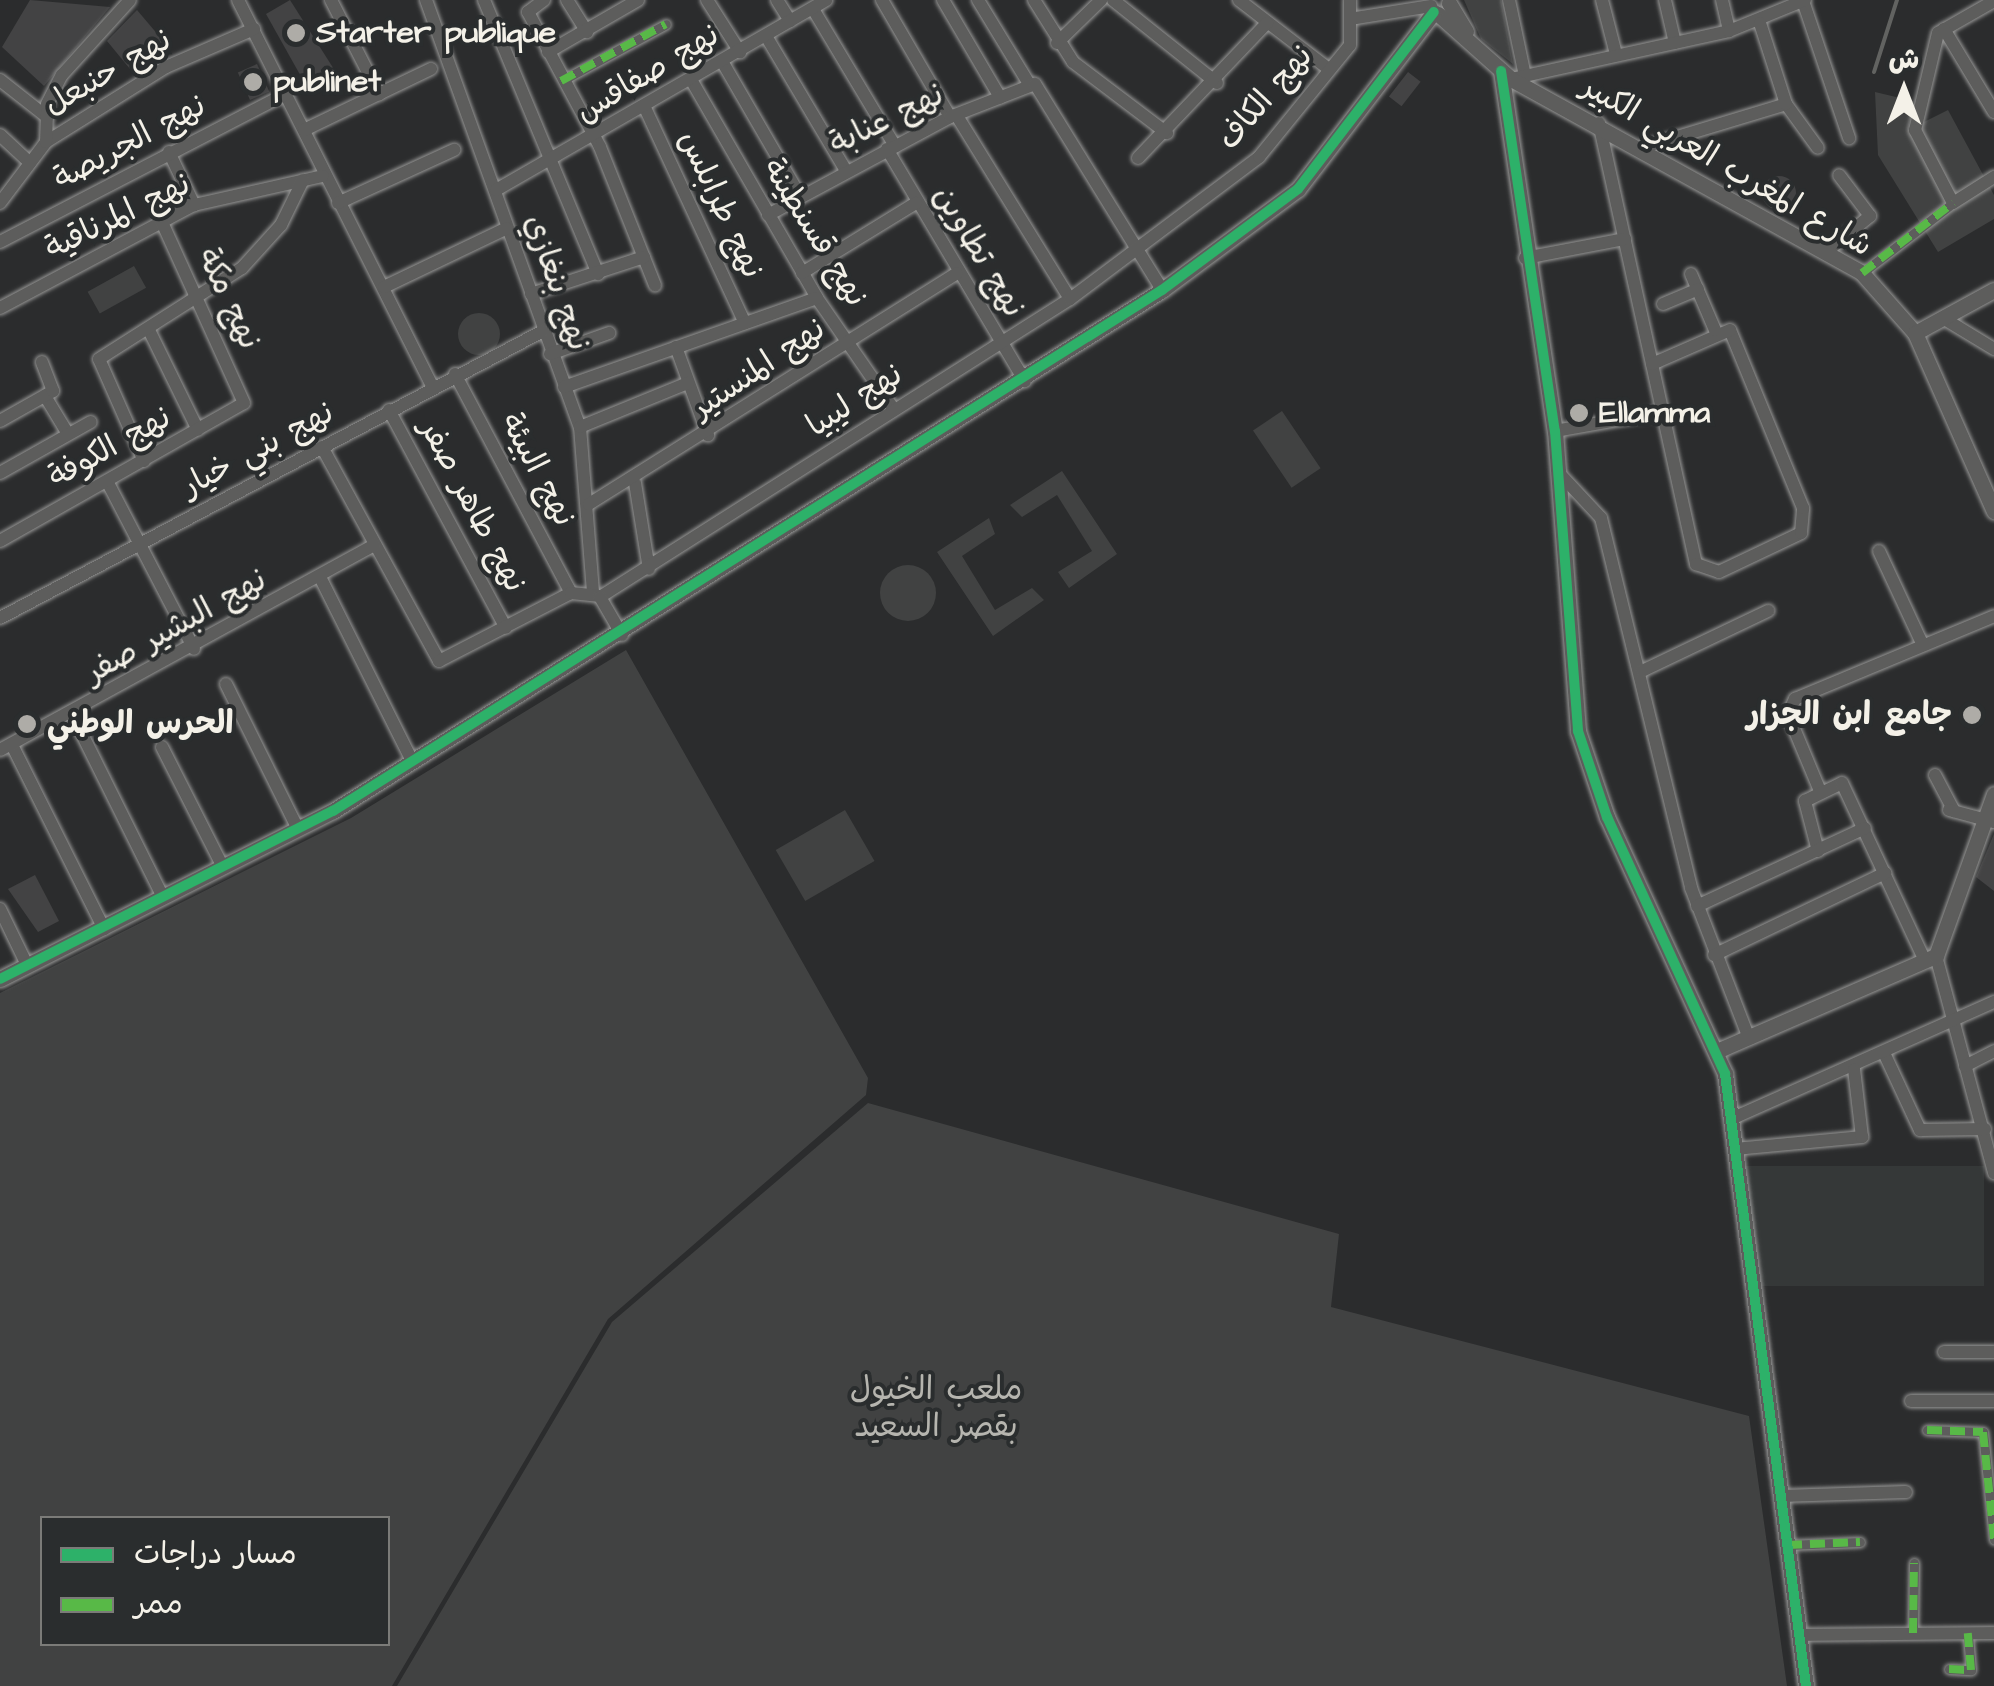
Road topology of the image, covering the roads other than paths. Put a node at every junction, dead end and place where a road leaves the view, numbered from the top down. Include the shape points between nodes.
1 (130, 0) edge
2 (238, 0) edge
3 (331, 0) edge
4 (426, 0) edge
5 (484, 0) edge
6 (544, 0) edge
7 (567, 0) edge
8 (708, 0) edge
9 (777, 0) edge
10 (826, 0) edge
11 (882, 0) edge
12 (943, 0) edge
13 (978, 0) edge
14 (1034, 0) edge
15 (1102, 0) edge
16 (1113, 0) edge
17 (1239, 0) edge
18 (1350, 0) edge
19 (1509, 0) edge
20 (1602, 0) edge
21 (1665, 0) edge
22 (1722, 0) edge
23 (1804, 0) edge
24 (1994, 0) edge
25 (638, 2) edge
26 (1436, 5) edge
27 (812, 9) junction
28 (1356, 18) junction
29 (790, 22) junction
30 (1267, 23) junction
31 (1760, 23) junction
32 (666, 24) dead end
33 (254, 29) junction
34 (1944, 29) junction
35 (586, 32) junction
36 (1729, 32) junction
37 (766, 36) junction
38 (1675, 42) junction
39 (1057, 44) junction
40 (548, 52) junction
41 (740, 52) junction
42 (1616, 54) junction
43 (722, 63) junction
44 (1326, 67) junction
45 (431, 69) dead end
46 (1512, 75) junction
47 (0, 80) edge
48 (561, 81) junction
49 (693, 83) junction
50 (1217, 83) junction
51 (1032, 84) junction
52 (287, 94) junction
53 (379, 94) junction
54 (1000, 97) junction
55 (1786, 104) junction
56 (646, 110) junction
57 (1994, 112) edge
58 (954, 116) junction
59 (46, 117) junction
60 (1598, 123) junction
61 (304, 130) junction
62 (1168, 132) junction
63 (0, 135) edge
64 (1849, 138) dead end
65 (593, 139) junction
66 (46, 142) junction
67 (891, 147) junction
68 (1644, 147) junction
69 (1818, 148) dead end
70 (454, 150) dead end
71 (169, 152) junction
72 (1138, 158) dead end
73 (555, 160) junction
74 (30, 163) junction
75 (845, 169) junction
76 (324, 176) junction
77 (1839, 176) dead end
78 (1994, 177) edge
79 (303, 180) junction
80 (496, 190) junction
81 (2, 193) edge
82 (800, 196) junction
83 (338, 203) junction
84 (916, 203) junction
85 (1954, 204) junction
86 (194, 205) junction
87 (768, 215) junction
88 (161, 220) junction
89 (507, 228) junction
90 (1625, 239) junction
91 (0, 242) edge
92 (1136, 247) junction
93 (1826, 252) junction
94 (644, 257) junction
95 (1526, 258) junction
96 (802, 273) junction
97 (956, 273) junction
98 (1862, 273) junction
99 (598, 274) junction
100 (1691, 274) dead end
101 (655, 285) dead end
102 (384, 287) junction
103 (1698, 289) junction
104 (1162, 290) junction
105 (1994, 290) edge
106 (531, 294) junction
107 (817, 298) junction
108 (1070, 299) junction
109 (199, 302) junction
110 (1663, 304) dead end
111 (0, 308) edge
112 (1944, 318) junction
113 (745, 323) junction
114 (149, 330) junction
115 (1715, 330) junction
116 (542, 331) junction
117 (1915, 332) junction
118 (610, 333) dead end
119 (850, 340) junction
120 (999, 342) junction
121 (676, 347) junction
122 (1994, 349) edge
123 (550, 354) junction
124 (42, 362) dead end
125 (1652, 364) junction
126 (455, 374) junction
127 (1025, 381) junction
128 (688, 382) junction
129 (432, 386) junction
130 (564, 387) junction
131 (45, 396) junction
132 (244, 400) joint
133 (893, 408) junction
134 (389, 410) junction
135 (1663, 412) junction
136 (0, 422) edge
137 (580, 427) junction
138 (198, 430) junction
139 (1555, 431) junction
140 (68, 434) junction
141 (708, 436) junction
142 (322, 446) junction
143 (144, 461) junction
144 (1558, 472) junction
145 (0, 473) edge
146 (107, 481) junction
147 (635, 483) junction
148 (589, 504) junction
149 (1994, 511) edge
150 (0, 541) edge
151 (138, 545) junction
152 (375, 545) junction
153 (1879, 551) dead end
154 (648, 569) junction
155 (320, 578) junction
156 (571, 592) junction
157 (597, 595) junction
158 (1768, 611) dead end
159 (1994, 616) edge
160 (0, 618) edge
161 (506, 628) junction
162 (622, 636) junction
163 (1922, 641) junction
164 (194, 649) junction
165 (1642, 671) junction
166 (226, 684) dead end
167 (73, 716) junction
168 (6, 747) edge
169 (162, 747) dead end
170 (413, 763) junction
171 (1935, 774) dead end
172 (1820, 791) junction
173 (1994, 794) edge
174 (1989, 820) edge
175 (1865, 828) junction
176 (298, 829) junction
177 (1818, 850) junction
178 (223, 867) junction
179 (1886, 873) junction
180 (164, 898) junction
181 (1697, 906) junction
182 (0, 908) edge
183 (104, 929) junction
184 (1714, 954) junction
185 (1930, 958) junction
186 (28, 967) junction
187 (0, 980) edge
188 (1994, 1002) edge
189 (1947, 1024) junction
190 (1749, 1038) junction
191 (1717, 1052) junction
192 (1994, 1052) edge
193 (1884, 1056) junction
194 (1964, 1066) junction
195 (1854, 1070) junction
196 (1731, 1119) junction
197 (1984, 1129) junction
198 (1735, 1149) junction
199 (1994, 1173) edge
200 (1944, 1352) dead end
201 (1994, 1352) edge
202 (1911, 1401) dead end
203 (1994, 1401) edge
204 (1927, 1430) dead end
205 (1906, 1492) dead end
206 (1781, 1496) junction
207 (1994, 1539) edge
208 (1860, 1542) dead end
209 (1787, 1545) junction
210 (1914, 1563) dead end
211 (1913, 1633) junction
212 (1968, 1633) junction
213 (1994, 1633) edge
214 (1798, 1634) junction
215 (1949, 1669) dead end
216 (1806, 1686) edge

1 - 59 street via 62,75
2 - 33 street
3 - 53 street
4 - 80 street, نهج بنغازي
5 - 73 street
6 - 40 street via 528,9
7 - 35 street
8 - 41 street
9 - 29 street
10 - 27 street, نهج صفاقس
11 - 58 street
12 - 54 street
13 - 51 street
14 - 39 street
15 - 39 street
16 - 50 street
17 - 30 street
18 - 28 street
19 - 46 street
20 - 42 street
21 - 38 street
22 - 36 street
23 - 31 street
23 - 64 street
24 - 34 street
25 - 35 street
26 - 28 street
26 - 46 street, شارع المغرب العربي الكبير
26 - 104 street via 1298,189
27 - 29 street, نهج صفاقس
27 - 67 street, نهج تطاوين
28 - 44 street, نهج الكاف via 1350,44
29 - 37 street, نهج صفاقس
30 - 44 street
30 - 50 street
31 - 36 street
31 - 55 street
32 - 48 street
33 - 52 street
33 - 66 street, نهج حنبعل via 166,67
34 - 57 street
34 - 85 street via 1930,52 1915,130
35 - 40 street
36 - 38 street
37 - 41 street, نهج صفاقس
37 - 75 street
38 - 42 street
39 - 62 street
40 - 48 street
41 - 43 street, نهج صفاقس
42 - 46 street
43 - 49 street, نهج صفاقس
43 - 82 street
44 - 92 street, نهج الكاف via 1259,157
45 - 53 street
46 - 60 street, شارع المغرب العربي الكبير
46 - 95 street
47 - 59 street
48 - 65 street
49 - 56 street, نهج صفاقس
49 - 87 street, نهج قسنطينة
50 - 62 street
51 - 54 street, نهج عنابة
51 - 92 street
52 - 61 street
52 - 71 street, نهج الجريصة
53 - 61 street
54 - 58 street, نهج عنابة
55 - 68 street
55 - 69 street
56 - 65 street, نهج صفاقس
56 - 113 street, نهج طرابلس
58 - 67 street, نهج عنابة
58 - 108 street
59 - 66 street
60 - 68 street, شارع المغرب العربي الكبير
60 - 90 street
61 - 76 street
62 - 72 street
63 - 74 street
65 - 73 street, نهج صفاقس
65 - 94 street
66 - 74 street
67 - 75 street, نهج عنابة
67 - 84 street, نهج تطاوين
68 - 93 street, شارع المغرب العربي الكبير
70 - 83 street
71 - 86 street
71 - 91 street, نهج الجريصة
73 - 80 street, نهج صفاقس
73 - 99 street
74 - 81 street
75 - 82 street, نهج عنابة
76 - 79 street, نهج المرناقية
76 - 83 street
77 - 93 street via 1870,216
78 - 85 street
79 - 86 street, نهج المرناقية
79 - 109 street via 260,252
80 - 89 street, نهج بنغازي
82 - 87 street, نهج عنابة
83 - 102 street
84 - 96 street
84 - 97 street, نهج تطاوين
85 - 98 street
86 - 88 street, نهج المرناقية
87 - 96 street, نهج قسنطينة
88 - 109 street, نهج مكة
88 - 111 street, نهج المرناقية
89 - 102 street
89 - 106 street, نهج بنغازي
90 - 95 street
90 - 125 street
92 - 104 street
92 - 108 street, نهج ليبيا
93 - 98 street, شارع المغرب العربي الكبير
94 - 99 street
94 - 101 street
95 - 139 street
96 - 107 street, نهج قسنطينة
97 - 119 street, نهج المنستير
97 - 120 street, نهج تطاوين
98 - 117 street, شارع المغرب العربي الكبير
99 - 106 street
100 - 103 street
102 - 129 street
103 - 110 street
103 - 115 street
104 - 127 street
105 - 112 street
106 - 116 street, نهج بنغازي
107 - 113 street
107 - 119 street, نهج قسنطينة
108 - 120 street, نهج ليبيا
109 - 114 street
109 - 132 street, نهج مكة
112 - 117 street
112 - 122 street
113 - 121 street
114 - 138 street
114 - 143 street via 98,362
115 - 125 street
115 - 135 street via 1730,330 1750,374 1803,508 1801,533 1718,572 1699,570
116 - 123 street, نهج بنغازي
116 - 126 street, نهج بني خيار
117 - 149 street, شارع المغرب العربي الكبير
118 - 123 street
119 - 133 street, نهج قسنطينة
119 - 141 street, نهج المنستير
120 - 127 street, نهج تطاوين
120 - 133 street, نهج ليبيا
121 - 128 street
121 - 130 street
123 - 130 street, نهج بنغازي
124 - 131 street via 55,388
125 - 135 street
126 - 129 street, نهج بني خيار
126 - 156 street, نهج البيئة
127 - 162 street
128 - 137 street
128 - 141 street
129 - 134 street, نهج بني خيار
130 - 137 street, نهج بنغازي
131 - 136 street
131 - 140 street
132 - 138 street, نهج الكوفة
133 - 154 street, نهج ليبيا
134 - 142 street, نهج بني خيار
134 - 161 street, نهج طاهر صفر
135 - 139 street
137 - 148 street, نهج بنغازي
138 - 143 street, نهج الكوفة
139 - 144 street
140 - 145 street
140 - 145 street via 91,422
141 - 147 street, نهج المنستير
142 - 151 street, نهج بني خيار
142 - 152 street
143 - 146 street, نهج الكوفة
144 - 165 street via 1601,518
144 - 191 street via 1578,731 1607,817
146 - 150 street, نهج الكوفة
146 - 151 street
147 - 148 street, نهج المنستير
147 - 154 street
148 - 157 street, نهج بنغازي
151 - 160 street, نهج بني خيار
151 - 164 street
152 - 155 street, نهج البشير صفر
152 - 161 street via 440,661
153 - 163 street
154 - 157 street, نهج ليبيا
155 - 164 street, نهج البشير صفر
155 - 170 street
156 - 157 street
156 - 161 street
157 - 162 street, نهج بنغازي
158 - 165 street
159 - 163 street
162 - 170 street
163 - 172 street via 1791,704
164 - 167 street, نهج البشير صفر
165 - 181 street
166 - 176 street
167 - 168 street, نهج البشير صفر
167 - 180 street
168 - 183 street
169 - 178 street
170 - 176 street
171 - 174 street via 1952,810
172 - 175 street via 1846,786
172 - 177 street via 1804,806
173 - 174 street
174 - 185 street
175 - 177 street
175 - 179 street
176 - 178 street
177 - 181 street
178 - 180 street
179 - 184 street
179 - 185 street
180 - 183 street
181 - 184 street
182 - 186 street
183 - 186 street
184 - 190 street
185 - 189 street
185 - 190 street
186 - 187 street
188 - 189 street
189 - 193 street
189 - 194 street
190 - 191 street
191 - 196 street
192 - 194 street
193 - 195 street
193 - 197 street via 1920,1130
194 - 197 street
195 - 196 street
195 - 198 street via 1862,1137
196 - 198 street
197 - 199 street
198 - 206 street
200 - 201 street
202 - 203 street
204 - 207 street via 1983,1432
205 - 206 street
206 - 209 street
208 - 209 street
209 - 214 street
210 - 211 street
211 - 212 street
211 - 214 street
212 - 213 street
212 - 215 street via 1971,1670
214 - 216 street

